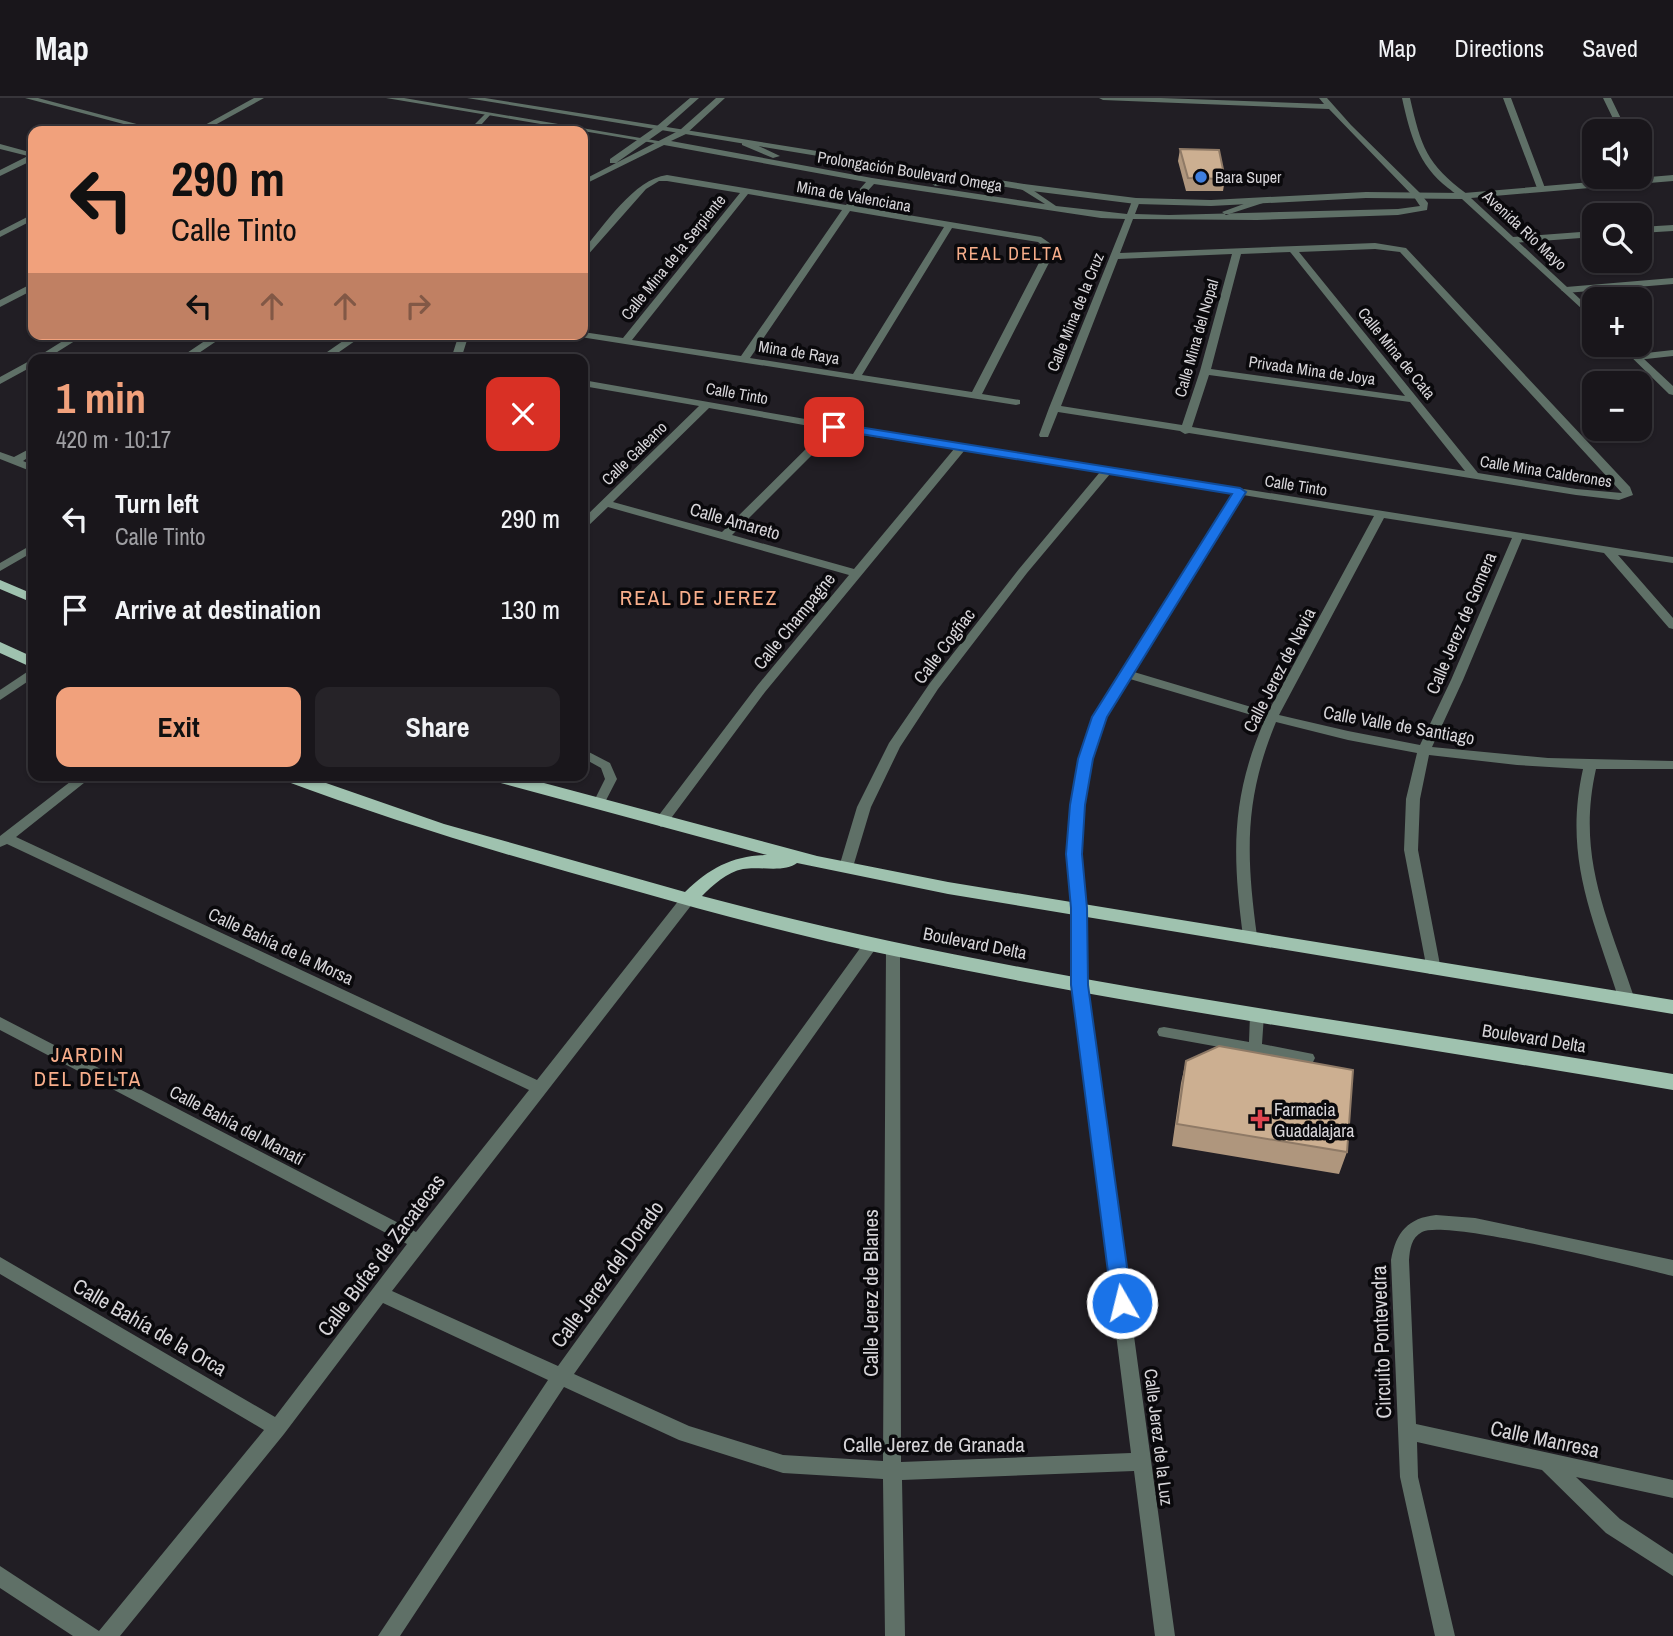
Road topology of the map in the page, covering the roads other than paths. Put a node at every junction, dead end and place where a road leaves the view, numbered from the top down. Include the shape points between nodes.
1 (29, 98) edge
2 (260, 98) edge
3 (390, 98) edge
4 (471, 98) edge
5 (695, 98) edge
6 (721, 98) edge
7 (1103, 98) edge
8 (1323, 98) edge
9 (1406, 98) edge
10 (1507, 98) edge
11 (1607, 98) edge
12 (1329, 107) junction
13 (488, 114) junction
14 (1617, 119) edge
15 (139, 126) edge
16 (207, 126) edge
17 (476, 126) edge
18 (562, 126) edge
19 (660, 128) junction
20 (588, 130) edge
21 (683, 132) junction
22 (643, 139) junction
23 (666, 143) junction
24 (745, 143) junction
25 (0, 146) edge
26 (28, 154) edge
27 (28, 159) edge
28 (0, 173) edge
29 (826, 173) junction
30 (1673, 178) edge
31 (588, 179) edge
32 (975, 179) junction
33 (1652, 180) edge
34 (588, 181) edge
35 (872, 181) junction
36 (890, 184) junction
37 (1582, 185) edge
38 (1024, 187) junction
39 (1541, 188) junction
40 (746, 192) junction
41 (1417, 195) junction
42 (1464, 196) junction
43 (1136, 201) junction
44 (1261, 201) junction
45 (847, 209) junction
46 (1064, 210) junction
47 (1130, 217) junction
48 (1201, 218) junction
49 (28, 219) edge
50 (949, 226) junction
51 (1673, 228) edge
52 (1652, 229) edge
53 (0, 233) edge
54 (1582, 235) edge
55 (1513, 240) junction
56 (588, 249) edge
57 (1294, 251) junction
58 (1237, 253) junction
59 (1115, 256) junction
60 (1673, 281) edge
61 (28, 289) edge
62 (1566, 290) junction
63 (0, 303) edge
64 (1582, 305) edge
65 (588, 336) edge
66 (71, 340) edge
67 (213, 340) edge
68 (351, 340) edge
69 (625, 342) junction
70 (1673, 353) edge
71 (47, 354) edge
72 (191, 354) edge
73 (330, 354) edge
74 (1652, 355) edge
75 (1637, 357) edge
76 (744, 359) junction
77 (28, 365) edge
78 (1205, 371) junction
79 (856, 377) junction
80 (0, 381) edge
81 (588, 386) edge
82 (1673, 392) edge
83 (976, 395) junction
84 (1415, 400) junction
85 (1016, 402) dead end
86 (707, 404) junction
87 (1054, 408) junction
88 (834, 427) junction
89 (1185, 431) junction
90 (1044, 435) dead end
91 (962, 447) junction
92 (28, 453) edge
93 (0, 455) edge
94 (15, 461) junction
95 (28, 467) edge
96 (1108, 470) junction
97 (1475, 476) junction
98 (1240, 492) junction
99 (606, 503) junction
100 (1380, 515) junction
101 (588, 520) edge
102 (724, 536) junction
103 (1518, 536) junction
104 (28, 550) edge
105 (1609, 551) junction
106 (1673, 560) edge
107 (0, 568) edge
108 (855, 573) junction
109 (0, 584) edge
110 (28, 597) edge
111 (1673, 625) edge
112 (0, 647) edge
113 (28, 661) edge
114 (1125, 673) junction
115 (28, 676) edge
116 (0, 696) edge
117 (1271, 718) junction
118 (1424, 750) junction
119 (588, 756) edge
120 (1673, 765) edge
121 (1590, 766) junction
122 (80, 781) edge
123 (303, 781) edge
124 (513, 781) edge
125 (598, 805) junction
126 (661, 822) junction
127 (3, 840) edge
128 (817, 862) junction
129 (846, 867) junction
130 (688, 899) junction
131 (1079, 908) junction
132 (1250, 936) junction
133 (872, 944) junction
134 (893, 949) junction
135 (1434, 970) junction
136 (1079, 985) junction
137 (1627, 1000) junction
138 (1673, 1007) edge
139 (1257, 1015) junction
140 (0, 1023) edge
141 (1164, 1032) dead end
142 (1255, 1048) junction
143 (1308, 1058) dead end
144 (1673, 1082) edge
145 (539, 1088) junction
146 (419, 1242) junction
147 (0, 1265) edge
148 (1673, 1268) edge
149 (381, 1294) junction
150 (562, 1375) junction
151 (278, 1429) junction
152 (1408, 1432) junction
153 (1143, 1462) junction
154 (1549, 1464) junction
155 (892, 1471) junction
156 (1673, 1489) edge
157 (1673, 1566) edge
158 (0, 1576) edge
159 (91, 1636) edge
160 (107, 1636) edge
161 (388, 1636) edge
162 (895, 1636) edge
163 (1165, 1636) edge
164 (1446, 1636) edge

1 - 15 street
2 - 16 street
3 - 13 street, Prolongación Boulevard Omega
4 - 19 street, Prolongación Boulevard Omega
5 - 19 street
6 - 21 street
7 - 12 street
8 - 12 street
9 - 42 street, Avenida Río Mayo via 1426,164
10 - 39 street
11 - 14 street
12 - 41 street
13 - 17 lane
13 - 18 street, Prolongación Boulevard Omega
19 - 21 street, Prolongación Boulevard Omega
19 - 22 street
20 - 22 street, Prolongación Boulevard Omega
21 - 23 street
21 - 24 street, Prolongación Boulevard Omega
22 - 23 street, Prolongación Boulevard Omega
22 - 31 street
23 - 29 street, Prolongación Boulevard Omega
23 - 34 street
24 - 29 street
24 - 32 street, Prolongación Boulevard Omega
25 - 26 street
27 - 28 street
29 - 35 street, Prolongación Boulevard Omega
30 - 33 street, Prolongación Boulevard Omega
32 - 36 street
32 - 38 street, Prolongación Boulevard Omega
35 - 36 street, Prolongación Boulevard Omega
35 - 45 street
36 - 46 street, Prolongación Boulevard Omega
37 - 39 street, Prolongación Boulevard Omega
38 - 43 street, Prolongación Boulevard Omega
38 - 46 street
39 - 42 street, Prolongación Boulevard Omega
40 - 45 street, Mina de Valenciana
40 - 56 street, Mina de Valenciana via 676,178 657,179 643,187
40 - 69 street, Calle Mina de la Serpiente
41 - 42 street, Prolongación Boulevard Omega
41 - 44 street, Prolongación Boulevard Omega
41 - 48 street, Prolongación Boulevard Omega via 1424,208 1414,211
42 - 55 street, Avenida Río Mayo
43 - 44 street, Prolongación Boulevard Omega
43 - 47 street, Calle Mina de la Cruz
44 - 48 street
45 - 50 street, Mina de Valenciana
45 - 76 street
46 - 47 street, Prolongación Boulevard Omega
47 - 48 street, Prolongación Boulevard Omega
47 - 59 street, Calle Mina de la Cruz
49 - 53 street
50 - 79 street
50 - 83 street, Mina de Valenciana via 1031,237 1046,243 1048,255
51 - 52 street
54 - 55 street
55 - 62 street, Avenida Río Mayo
57 - 58 street, Calle Mina Calderones
57 - 84 street, Calle Mina de Cata
57 - 97 street, Calle Mina Calderones via 1375,246 1403,250 1628,495 1603,496
58 - 59 street, Calle Mina Calderones
58 - 78 street, Calle Mina del Nopal
59 - 87 street, Calle Mina de la Cruz
60 - 62 street
61 - 63 street
62 - 64 street, Avenida Río Mayo
65 - 69 street, Mina de Raya
66 - 71 street
67 - 72 street
68 - 73 street
69 - 76 street, Mina de Raya
70 - 74 street
75 - 82 street
76 - 79 street, Mina de Raya
77 - 80 street
78 - 84 street, Privada Mina de Joya
78 - 89 street, Calle Mina del Nopal
79 - 83 street, Mina de Raya
81 - 86 street, Calle Tinto
83 - 85 street, Mina de Raya
84 - 97 street, Calle Mina de Cata
86 - 88 street, Calle Tinto
86 - 99 street, Calle Galeano
87 - 89 street, Calle Mina Calderones
87 - 90 street, Calle Mina de la Cruz
88 - 91 street, Calle Tinto
88 - 102 street
89 - 97 street, Calle Mina Calderones
91 - 96 street, Calle Tinto
91 - 108 street, Calle Champagne
92 - 94 street
93 - 94 street
94 - 95 street
96 - 98 street, Calle Tinto
96 - 129 street, Calle Cogñac via 1023,571 894,746 864,807
98 - 100 street, Calle Tinto
98 - 114 street, Calle Jerez de la Luz
99 - 101 street, Calle Galeano
99 - 102 street, Calle Amareto
100 - 103 street, Calle Tinto
100 - 117 street, Calle Jerez de Navia
102 - 108 street, Calle Amareto
103 - 105 street, Calle Tinto
103 - 118 street, Calle Jerez de Gomera
104 - 107 street
105 - 106 street, Calle Tinto
105 - 111 street
108 - 126 street, Calle Champagne
109 - 110 main road
112 - 113 main road
114 - 117 street, Calle Valle de Santiago
114 - 131 street, Calle Jerez de la Luz via 1100,717 1086,759 1074,854
115 - 116 street
117 - 118 street, Calle Valle de Santiago
117 - 132 street, Calle Jerez de Navia via 1251,770 1243,820 1243,884
118 - 121 street, Calle Valle de Santiago
118 - 135 street, Calle Jerez de Gomera via 1413,799 1411,850
119 - 125 lane via 606,766 611,779
120 - 121 street, Calle Valle de Santiago
121 - 137 street via 1582,809 1583,846 1592,896
122 - 127 street
123 - 130 main road, Boulevard Delta via 438,830
124 - 125 main road
125 - 126 main road
126 - 128 main road
127 - 145 street, Calle Bahía de la Morsa
128 - 129 main road
128 - 130 main road via 731,864
129 - 131 main road
130 - 133 main road, Boulevard Delta
130 - 145 street, Calle Bufas de Zacatecas
131 - 132 main road
131 - 136 street, Calle Jerez de la Luz
132 - 135 main road
133 - 134 main road, Boulevard Delta
133 - 150 street, Calle Jerez del Dorado
134 - 136 main road, Boulevard Delta
134 - 155 street, Calle Jerez de Blanes
135 - 137 main road
136 - 139 main road, Boulevard Delta
136 - 153 street, Calle Jerez de la Luz
137 - 138 main road
139 - 142 lane
139 - 144 main road, Boulevard Delta
140 - 146 street, Calle Bahía del Manatí
141 - 142 lane
142 - 143 lane
145 - 146 street, Calle Bufas de Zacatecas
146 - 149 street, Calle Bufas de Zacatecas
147 - 151 street, Calle Bahía de la Orca
148 - 152 street, Circuito Pontevedra via 1475,1226 1425,1223 1408,1230 1400,1260
149 - 150 street, Calle Jerez de Granada
149 - 151 street, Calle Bufas de Zacatecas
150 - 155 street, Calle Jerez de Granada via 686,1434 783,1464
150 - 161 street, Calle Jerez del Dorado
151 - 160 street, Calle Bufas de Zacatecas
152 - 154 street, Calle Manresa
152 - 164 street, Circuito Pontevedra via 1409,1477
153 - 155 street, Calle Jerez de Granada
153 - 163 street, Calle Jerez de la Luz
154 - 156 street, Calle Manresa
154 - 157 street via 1613,1526
155 - 162 street, Calle Jerez de Blanes
158 - 159 street

